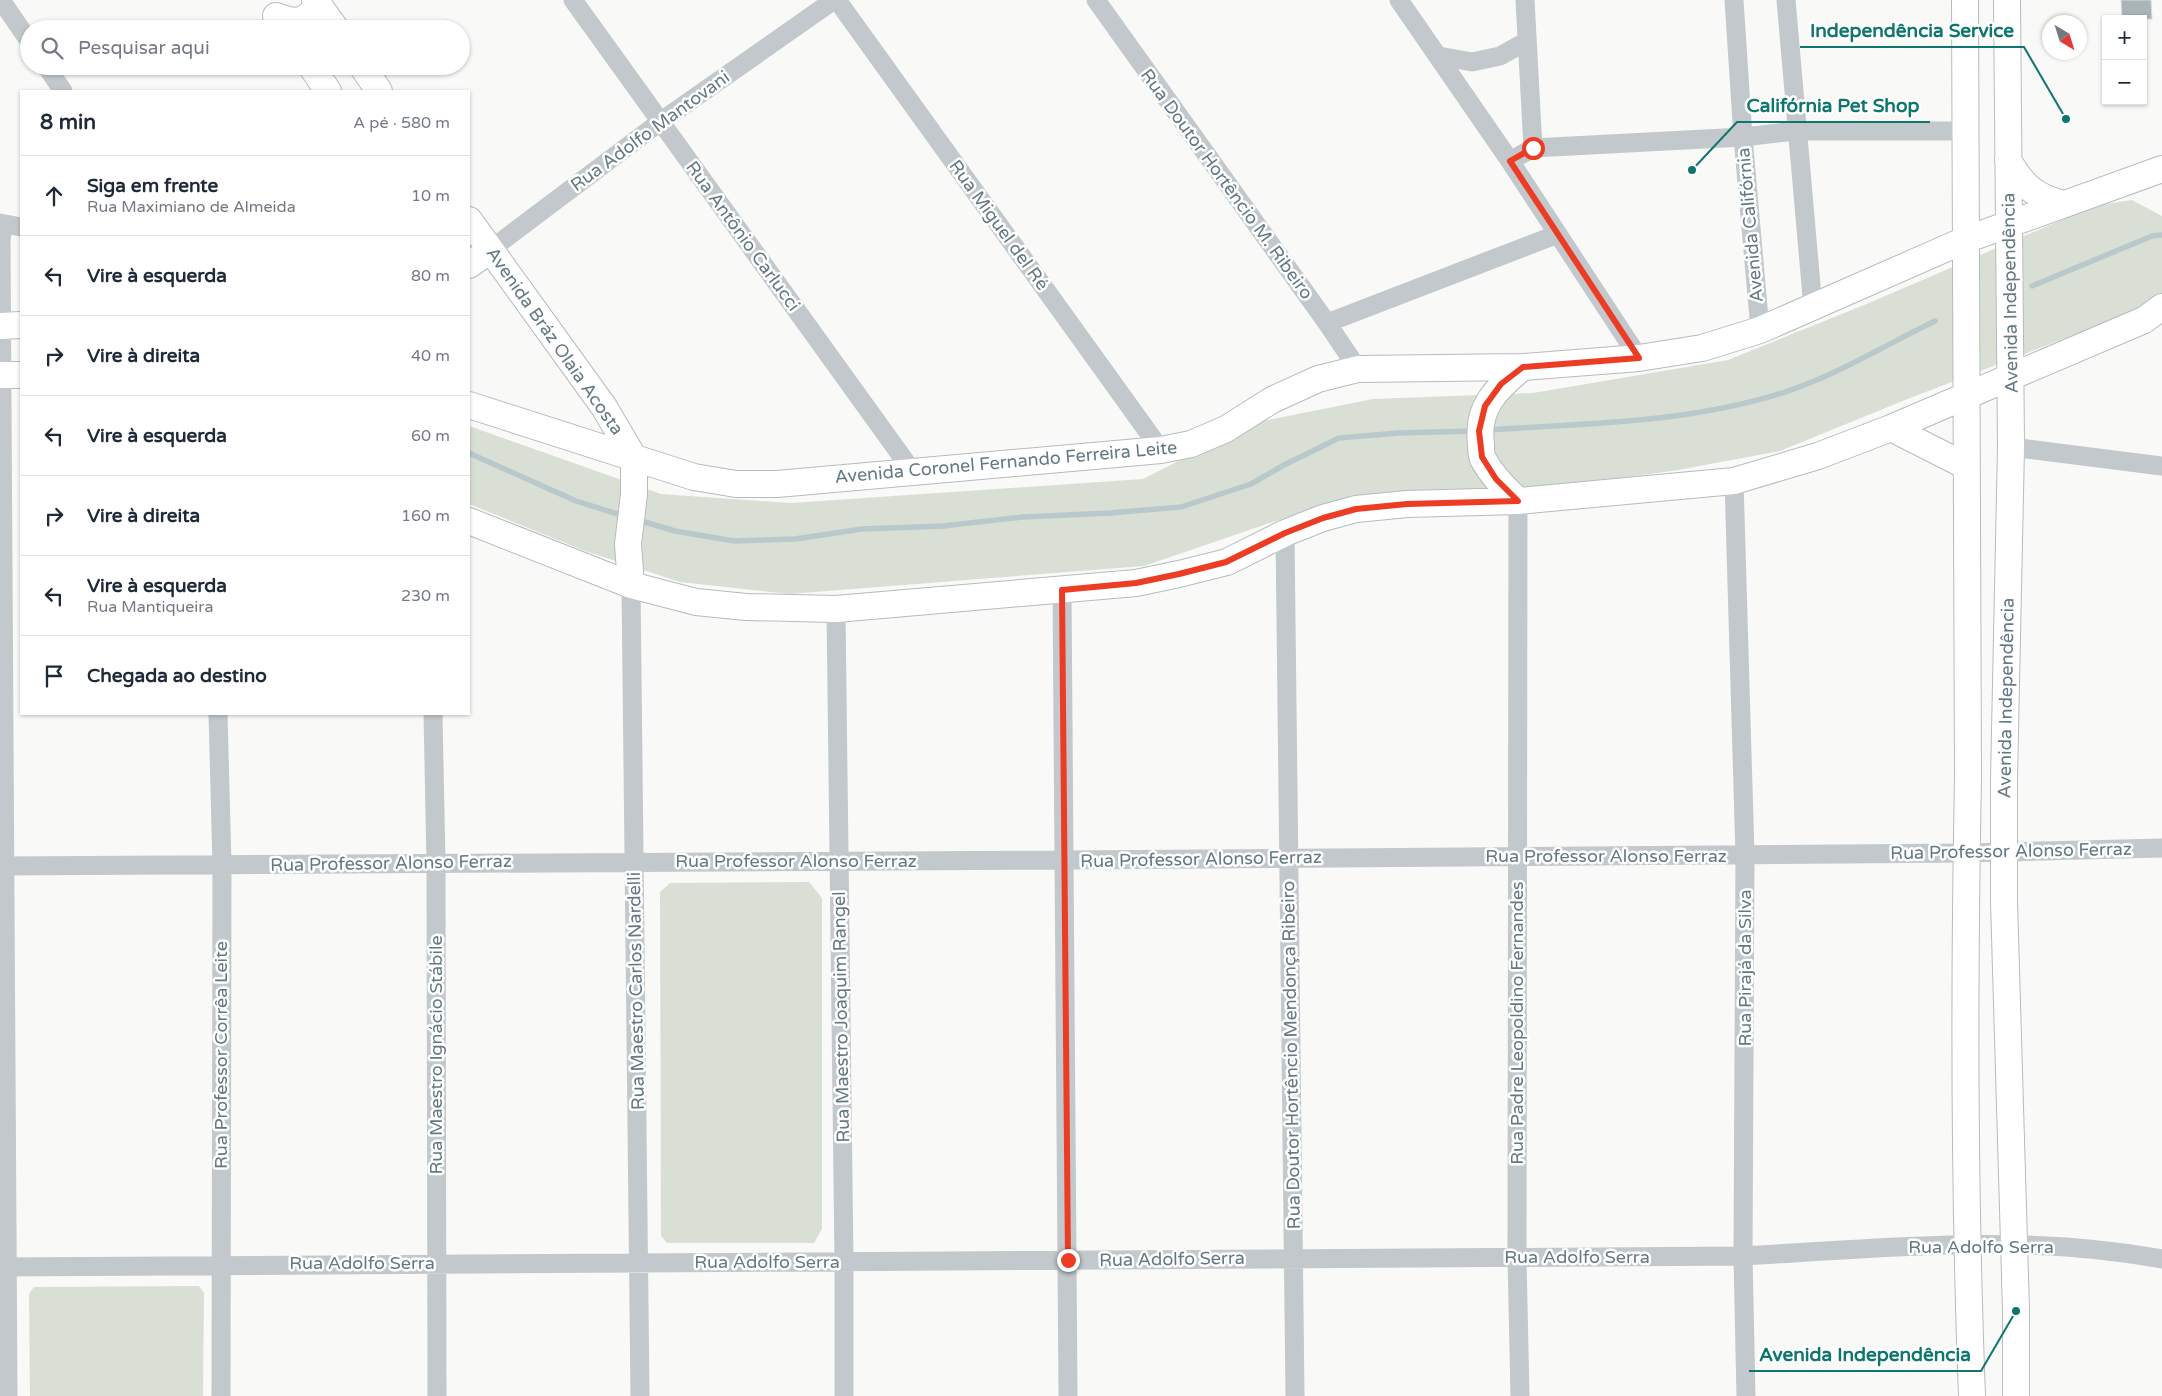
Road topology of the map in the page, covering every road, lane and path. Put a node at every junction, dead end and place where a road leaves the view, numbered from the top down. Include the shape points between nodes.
1 (1, 0) edge
2 (573, 0) edge
3 (835, 0) edge
4 (1096, 0) edge
5 (1399, 0) edge
6 (1524, 0) edge
7 (1734, 0) edge
8 (1786, 0) edge
9 (1964, 0) edge
10 (2007, 0) edge
11 (317, 2) edge
12 (275, 15) edge
13 (294, 20) edge
14 (301, 20) edge
15 (330, 20) edge
16 (20, 28) edge
17 (1527, 41) junction
18 (1439, 56) junction
19 (52, 75) edge
20 (317, 75) edge
21 (368, 75) edge
22 (62, 90) edge
23 (327, 90) edge
24 (378, 90) edge
25 (660, 122) junction
26 (1796, 131) junction
27 (1965, 131) junction
28 (1743, 137) junction
29 (1533, 148) junction
30 (2008, 160) junction
31 (1510, 161) junction
32 (2160, 173) edge
33 (2063, 204) junction
34 (470, 221) edge
35 (2010, 223) junction
36 (1, 224) edge
37 (20, 227) edge
38 (1558, 234) junction
39 (1965, 240) junction
40 (490, 250) junction
41 (470, 264) edge
42 (2162, 307) edge
43 (1813, 308) junction
44 (1327, 324) junction
45 (8, 325) edge
46 (1760, 330) junction
47 (1639, 358) junction
48 (1523, 367) junction
49 (1358, 369) junction
50 (8, 375) edge
51 (2011, 377) junction
52 (1966, 397) junction
53 (470, 405) edge
54 (1891, 428) junction
55 (2011, 447) junction
56 (1161, 450) junction
57 (634, 458) junction
58 (1966, 466) junction
59 (2162, 466) edge
60 (913, 472) junction
61 (1734, 481) junction
62 (1518, 501) junction
63 (470, 521) edge
64 (1285, 533) junction
65 (632, 585) junction
66 (1062, 590) junction
67 (836, 608) junction
68 (218, 715) edge
69 (433, 715) edge
70 (2162, 848) edge
71 (2004, 851) junction
72 (1967, 853) junction
73 (1745, 855) junction
74 (1517, 856) junction
75 (1289, 858) junction
76 (839, 860) junction
77 (1064, 860) junction
78 (634, 862) junction
79 (436, 863) junction
80 (222, 865) junction
81 (2, 866) edge
82 (1966, 1243) junction
83 (2014, 1244) junction
84 (1743, 1256) junction
85 (1293, 1258) junction
86 (1517, 1258) junction
87 (2162, 1259) edge
88 (1068, 1260) junction
89 (844, 1262) junction
90 (436, 1263) junction
91 (220, 1264) junction
92 (640, 1264) junction
93 (4, 1267) edge
94 (8, 1396) edge
95 (221, 1396) edge
96 (437, 1396) edge
97 (640, 1396) edge
98 (844, 1396) edge
99 (1068, 1396) edge
100 (1295, 1396) edge
101 (1520, 1396) edge
102 (1746, 1396) edge
103 (1972, 1396) edge
104 (2016, 1396) edge

1 - 16 street
2 - 25 street, Rua Antônio Carlucci
3 - 25 street, Rua Adolfo Mantovani
3 - 56 street, Rua Miguel del Ré
4 - 44 street, Rua Doutor Hortêncio M. Ribeiro
5 - 18 street
6 - 17 street
7 - 28 street, Avenida Califórnia
8 - 26 street
9 - 27 street, Avenida Independência
10 - 30 street, Avenida Independência
11 - 14 street via 306,18
11 - 15 street
12 - 13 street
17 - 18 street via 1500,56 1472,62
17 - 29 street
18 - 31 street
19 - 22 street
20 - 23 street
21 - 24 street
25 - 40 street, Rua Adolfo Mantovani
25 - 60 street, Rua Antônio Carlucci
26 - 27 street
26 - 28 street
26 - 43 street
27 - 39 street, Avenida Independência
28 - 29 street
28 - 46 street, Avenida Califórnia
29 - 31 street
30 - 33 street via 2019,179 2032,191
30 - 35 street, Avenida Independência
31 - 38 street
32 - 33 street, Avenida Coronel Fernando Ferreira Leite
33 - 35 street, Avenida Coronel Fernando Ferreira Leite
34 - 40 street, Avenida Bráz Olaia Acosta
35 - 39 street, Avenida Coronel Fernando Ferreira Leite
35 - 51 street, Avenida Independência
36 - 37 street
36 - 45 street
38 - 44 street
38 - 47 street
39 - 43 street, Avenida Coronel Fernando Ferreira Leite
39 - 52 street, Avenida Independência
40 - 41 street, Rua Adolfo Mantovani
40 - 57 street, Avenida Bráz Olaia Acosta via 604,407
42 - 51 street via 2144,320
43 - 46 street, Avenida Coronel Fernando Ferreira Leite
44 - 49 street, Rua Doutor Hortêncio M. Ribeiro
45 - 50 street
46 - 47 street, Avenida Coronel Fernando Ferreira Leite via 1702,348
47 - 48 street, Avenida Coronel Fernando Ferreira Leite
48 - 49 street, Avenida Coronel Fernando Ferreira Leite
48 - 62 street via 1501,384 1485,406 1479,431 1482,457 1496,479
49 - 56 street, Avenida Coronel Fernando Ferreira Leite via 1318,379 1272,400 1226,429 1191,444
50 - 81 street
51 - 52 street
51 - 55 street, Avenida Independência
52 - 54 street
52 - 58 street, Avenida Independência
53 - 57 street, Avenida Coronel Fernando Ferreira Leite
54 - 58 street
54 - 61 street via 1818,456
55 - 59 street
55 - 71 street, Avenida Independência
56 - 60 street, Avenida Coronel Fernando Ferreira Leite
57 - 60 street, Avenida Coronel Fernando Ferreira Leite via 694,477 736,484 777,484
57 - 65 street via 634,494 628,544
58 - 72 street, Avenida Independência
61 - 62 street
61 - 73 street, Rua Pirajá da Silva
62 - 64 street via 1356,509
62 - 74 street, Rua Padre Leopoldino Fernandes
63 - 65 street
64 - 66 street via 1226,562 1136,583
64 - 75 street, Rua Doutor Hortêncio Mendonça Ribeiro
65 - 67 street via 696,602 746,608
65 - 78 street, Rua Maestro Carlos Nardelli
66 - 67 street
66 - 77 street
67 - 76 street, Rua Maestro Joaquim Rangel
68 - 80 street, Rua Professor Corrêa Leite
69 - 79 street, Rua Maestro Ignácio Stábile
70 - 71 street, Rua Professor Alonso Ferraz
71 - 72 street, Rua Professor Alonso Ferraz
71 - 83 street, Avenida Independência
72 - 73 street, Rua Professor Alonso Ferraz
72 - 82 street, Avenida Independência
73 - 74 street, Rua Professor Alonso Ferraz
73 - 84 street, Rua Pirajá da Silva
74 - 75 street, Rua Professor Alonso Ferraz
74 - 86 street, Rua Padre Leopoldino Fernandes
75 - 77 street, Rua Professor Alonso Ferraz
75 - 85 street, Rua Doutor Hortêncio Mendonça Ribeiro
76 - 77 street, Rua Professor Alonso Ferraz
76 - 78 street, Rua Professor Alonso Ferraz
76 - 89 street, Rua Maestro Joaquim Rangel
77 - 88 street
78 - 79 street, Rua Professor Alonso Ferraz
78 - 92 street, Rua Maestro Carlos Nardelli
79 - 80 street, Rua Professor Alonso Ferraz
79 - 90 street, Rua Maestro Ignácio Stábile
80 - 81 street, Rua Professor Alonso Ferraz
80 - 91 street, Rua Professor Corrêa Leite
81 - 93 street
82 - 83 street, Rua Adolfo Serra
82 - 84 street, Rua Adolfo Serra
82 - 103 street, Avenida Independência
83 - 87 street, Rua Adolfo Serra via 2122,1252
83 - 104 street, Avenida Independência
84 - 86 street, Rua Adolfo Serra
84 - 102 street, Rua Pirajá da Silva
85 - 86 street, Rua Adolfo Serra
85 - 88 street, Rua Adolfo Serra
85 - 100 street, Rua Doutor Hortêncio Mendonça Ribeiro
86 - 101 street, Rua Padre Leopoldino Fernandes
88 - 89 street, Rua Adolfo Serra
88 - 99 street
89 - 92 street, Rua Adolfo Serra
89 - 98 street, Rua Maestro Joaquim Rangel
90 - 91 street, Rua Adolfo Serra
90 - 92 street, Rua Adolfo Serra
90 - 96 street, Rua Maestro Ignácio Stábile
91 - 93 street, Rua Adolfo Serra
91 - 95 street, Rua Professor Corrêa Leite
92 - 97 street, Rua Maestro Carlos Nardelli
93 - 94 street

